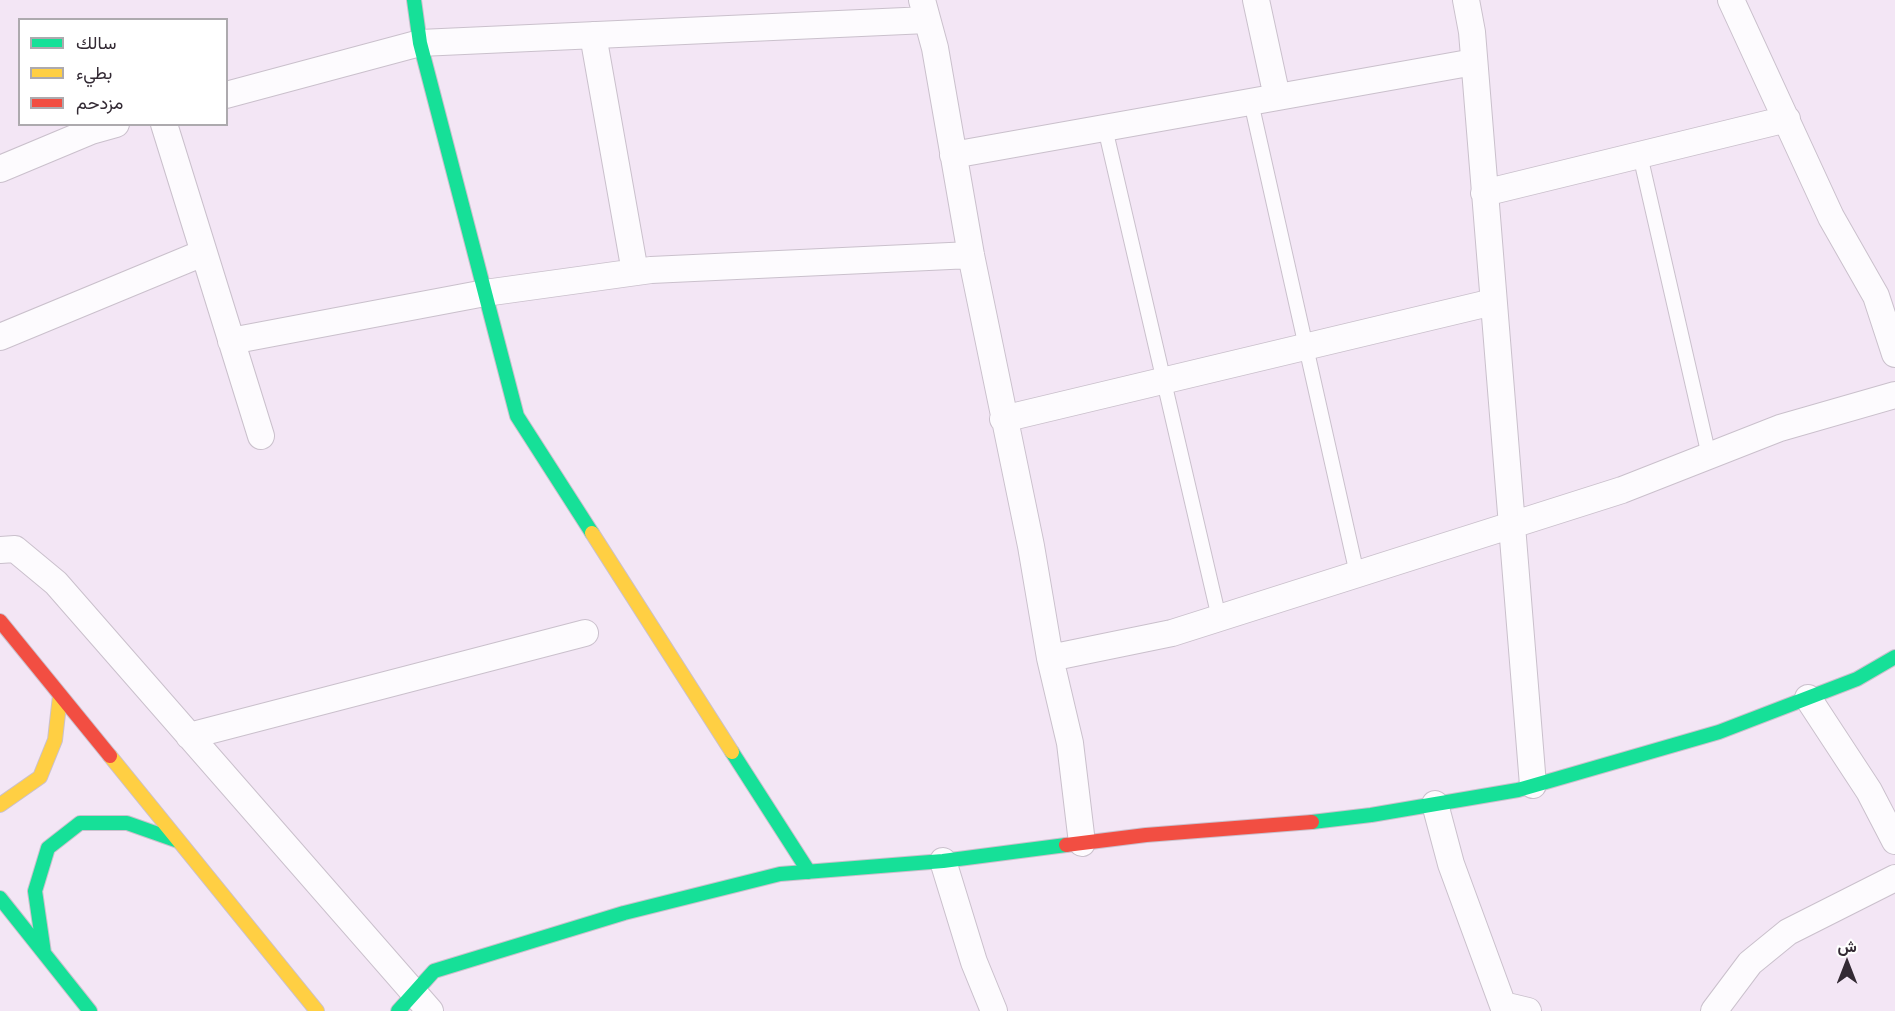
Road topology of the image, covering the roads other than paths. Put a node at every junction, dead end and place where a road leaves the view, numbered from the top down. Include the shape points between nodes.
1 (414, 0) edge
2 (1256, 0) edge
3 (1466, 0) edge
4 (1731, 0) edge
5 (925, 10) edge
6 (593, 35) junction
7 (420, 43) junction
8 (1474, 62) junction
9 (228, 94) edge
10 (1277, 98) junction
11 (1251, 102) junction
12 (1787, 119) junction
13 (109, 126) edge
14 (165, 126) edge
15 (1105, 128) junction
16 (953, 155) junction
17 (1640, 155) junction
18 (0, 169) edge
19 (1484, 193) junction
20 (203, 253) junction
21 (971, 255) junction
22 (635, 272) junction
23 (485, 293) junction
24 (1493, 302) junction
25 (0, 337) edge
26 (231, 341) junction
27 (1306, 346) junction
28 (1895, 354) edge
29 (1164, 381) junction
30 (1895, 395) edge
31 (1004, 419) junction
32 (261, 436) dead end
33 (1709, 456) junction
34 (1510, 525) junction
35 (0, 550) edge
36 (1357, 574) junction
37 (1219, 618) junction
38 (0, 621) edge
39 (585, 633) dead end
40 (1895, 657) edge
41 (1050, 658) junction
42 (60, 696) junction
43 (1808, 698) junction
44 (189, 736) junction
45 (1533, 785) junction
46 (1435, 804) junction
47 (0, 805) edge
48 (178, 841) junction
49 (1895, 842) edge
50 (1082, 843) junction
51 (943, 861) junction
52 (809, 872) junction
53 (1895, 878) edge
54 (5, 913) edge
55 (44, 952) junction
56 (414, 1005) edge
57 (1504, 1008) edge
58 (90, 1011) edge
59 (317, 1011) edge
60 (994, 1011) edge
61 (1528, 1011) edge
62 (1714, 1011) edge

1 - 7 street
2 - 10 street
3 - 8 street
4 - 12 street
5 - 6 street
5 - 16 street
6 - 7 street
6 - 22 street
7 - 9 street
7 - 23 street
8 - 10 street
8 - 19 street
10 - 11 street
11 - 15 street
11 - 27 lane
12 - 17 street
12 - 28 street via 1831,217 1876,296
13 - 18 street
14 - 20 street
15 - 16 street
15 - 29 lane
16 - 21 street
17 - 19 street
17 - 33 lane
19 - 24 street
20 - 25 street
20 - 26 street
21 - 22 street
21 - 31 street
22 - 23 street
23 - 26 street
23 - 52 street via 517,416
24 - 27 street
24 - 34 street
26 - 32 street
27 - 29 street
27 - 36 lane
29 - 31 street
29 - 37 lane
30 - 33 street via 1780,428
31 - 41 street
33 - 34 street via 1622,490
34 - 36 street
34 - 45 street
35 - 44 street via 15,549 56,583
36 - 37 street
37 - 41 street via 1172,633
38 - 42 street
39 - 44 street
40 - 43 street via 1857,679
41 - 50 street via 1070,743
42 - 47 street via 55,741 40,777
42 - 48 street
43 - 45 street via 1719,732
43 - 49 street via 1869,791
44 - 56 street
45 - 46 street
46 - 50 street via 1312,822
46 - 57 street via 1451,864
48 - 55 street via 127,823 80,823 48,848 35,891
48 - 59 street
50 - 51 street
51 - 52 street
51 - 60 street via 974,963
52 - 56 street via 780,874 624,913 434,971
53 - 62 street via 1788,932 1750,963
54 - 55 street
55 - 58 street
57 - 61 street

